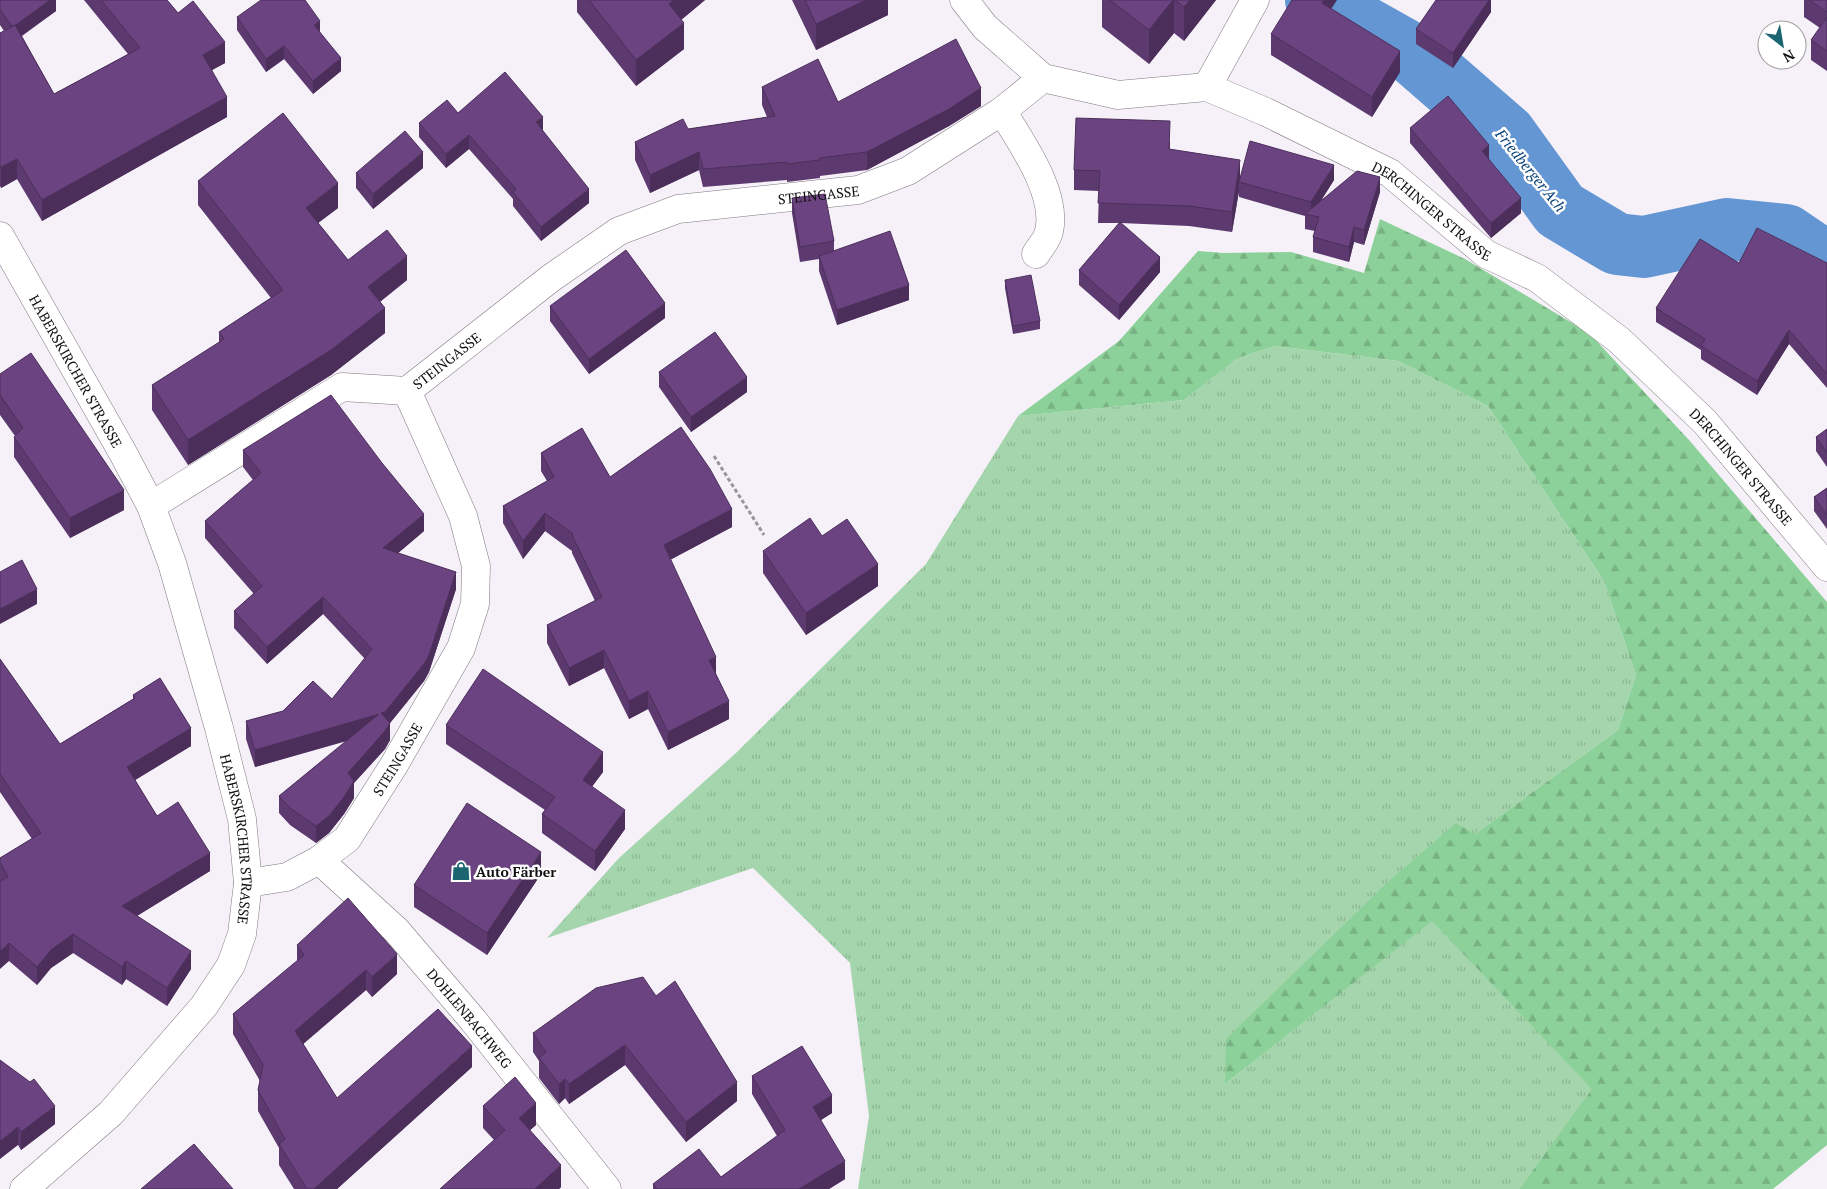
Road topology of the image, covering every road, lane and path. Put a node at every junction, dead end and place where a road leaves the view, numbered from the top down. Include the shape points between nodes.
1 (964, 0) edge
2 (1255, 0) edge
3 (1043, 78) junction
4 (1207, 87) junction
5 (1002, 111) junction
6 (0, 236) edge
7 (1036, 254) dead end
8 (407, 391) junction
9 (714, 456) dead end
10 (150, 506) junction
11 (764, 535) dead end
12 (1827, 567) edge
13 (319, 860) junction
14 (248, 883) junction
15 (24, 1189) edge
16 (607, 1189) edge

1 - 3 street, DERCHINGER STRASSE via 985,27
2 - 4 street
3 - 4 street, DERCHINGER STRASSE via 1118,95
3 - 5 street, STEINGASSE
4 - 12 street, DERCHINGER STRASSE via 1390,173 1486,254 1537,278 1619,340 1705,422
5 - 7 street via 1035,166 1050,206 1049,232
5 - 8 street, STEINGASSE via 908,171 858,190 678,209 619,231 551,278
6 - 10 street, HABERSKIRCHER STRASSE
8 - 10 street via 342,387
8 - 13 street, STEINGASSE via 463,516 476,566 476,604 461,648 394,765 347,839
9 - 11 path
10 - 14 street, HABERSKIRCHER STRASSE via 172,563 219,728 242,819
13 - 14 street, STEINGASSE via 287,876
13 - 16 street, DOHLENBACHWEG via 396,930 474,1020
14 - 15 street, HABERSKIRCHER STRASSE via 242,934 231,965 204,1006 111,1113

